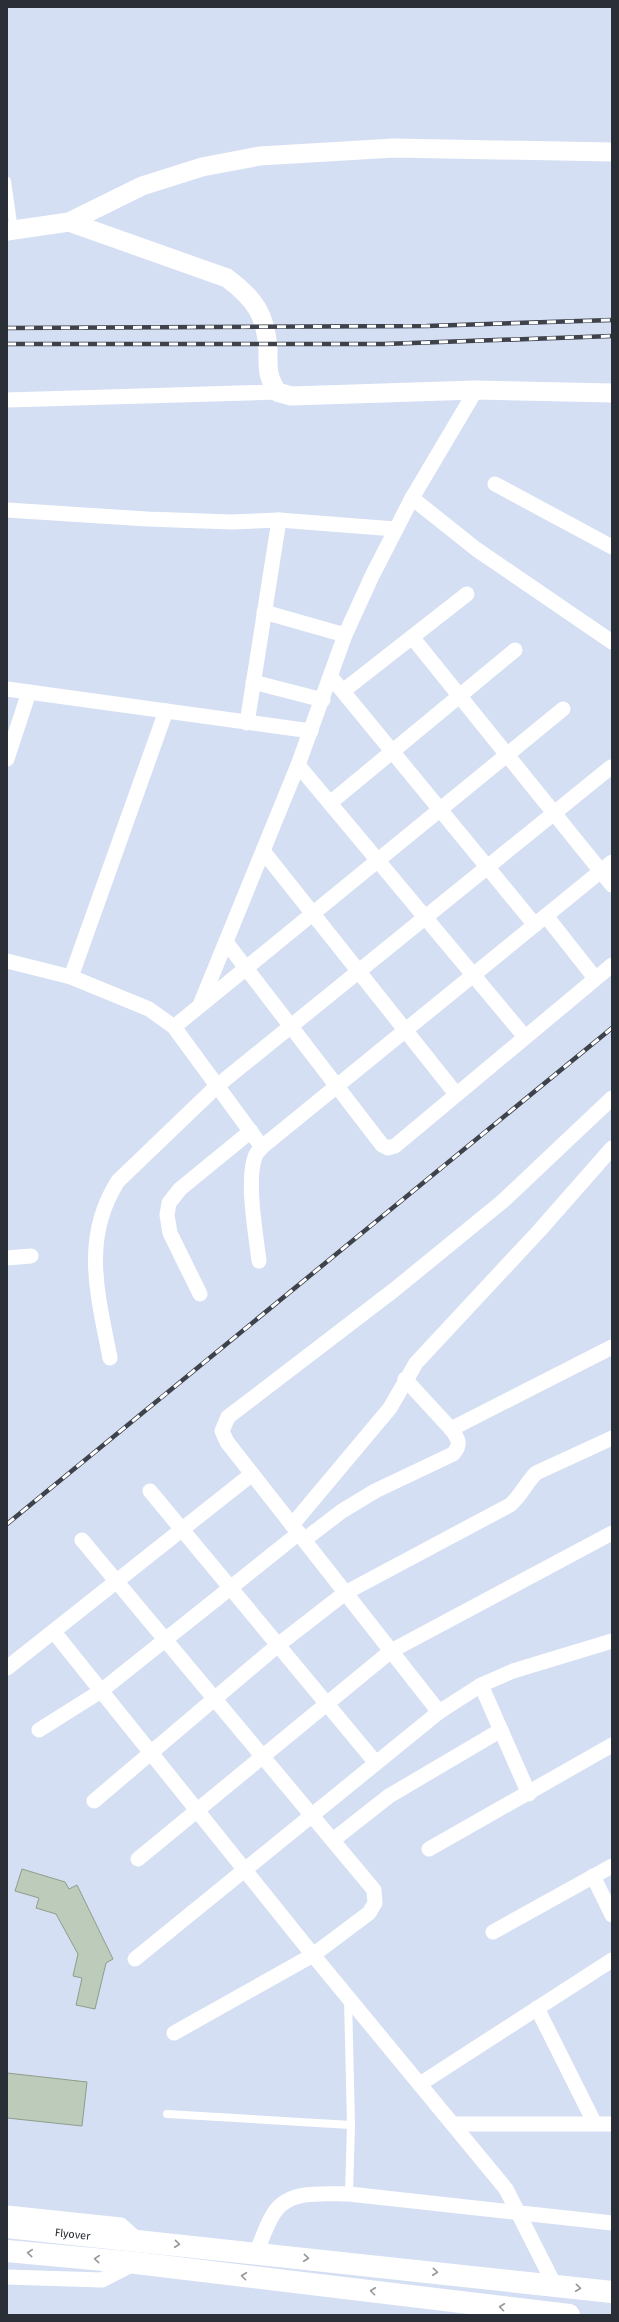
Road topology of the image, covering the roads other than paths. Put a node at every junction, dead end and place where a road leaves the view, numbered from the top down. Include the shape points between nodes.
1 (612, 152) edge
2 (7, 181) edge
3 (69, 222) junction
4 (11, 231) edge
5 (476, 390) junction
6 (277, 392) junction
7 (612, 393) edge
8 (7, 400) edge
9 (495, 484) dead end
10 (412, 498) junction
11 (7, 510) edge
12 (279, 520) junction
13 (395, 529) junction
14 (612, 547) edge
15 (467, 594) dead end
16 (264, 612) junction
17 (345, 635) junction
18 (412, 637) junction
19 (612, 642) edge
20 (515, 650) dead end
21 (331, 677) junction
22 (253, 682) junction
23 (7, 689) edge
24 (343, 691) junction
25 (29, 692) junction
26 (460, 696) junction
27 (323, 700) junction
28 (563, 709) dead end
29 (166, 711) junction
30 (247, 723) junction
31 (311, 731) junction
32 (393, 752) junction
33 (507, 755) junction
34 (7, 760) edge
35 (298, 765) junction
36 (611, 767) dead end
37 (330, 804) junction
38 (440, 810) junction
39 (554, 813) junction
40 (263, 851) junction
41 (378, 860) junction
42 (487, 867) junction
43 (606, 867) edge
44 (612, 885) edge
45 (312, 914) junction
46 (425, 918) junction
47 (540, 921) junction
48 (226, 942) junction
49 (7, 961) edge
50 (612, 965) edge
51 (246, 968) junction
52 (358, 971) junction
53 (473, 976) junction
54 (71, 977) junction
55 (595, 978) junction
56 (200, 1005) junction
57 (291, 1026) junction
58 (174, 1027) junction
59 (405, 1030) junction
60 (525, 1037) junction
61 (217, 1086) junction
62 (337, 1086) junction
63 (456, 1094) junction
64 (612, 1098) edge
65 (251, 1131) junction
66 (262, 1147) junction
67 (612, 1148) edge
68 (31, 1256) dead end
69 (7, 1258) edge
70 (259, 1261) dead end
71 (200, 1294) dead end
72 (612, 1347) edge
73 (110, 1358) dead end
74 (405, 1379) junction
75 (451, 1429) junction
76 (612, 1438) edge
77 (252, 1474) junction
78 (150, 1491) dead end
79 (182, 1530) junction
80 (298, 1533) junction
81 (612, 1534) edge
82 (82, 1540) dead end
83 (116, 1582) junction
84 (230, 1588) junction
85 (345, 1593) junction
86 (54, 1632) junction
87 (165, 1640) junction
88 (612, 1641) edge
89 (278, 1645) junction
90 (391, 1651) junction
91 (7, 1668) edge
92 (481, 1685) junction
93 (101, 1691) junction
94 (214, 1700) junction
95 (327, 1704) junction
96 (439, 1712) junction
97 (39, 1730) dead end
98 (501, 1730) junction
99 (612, 1745) edge
100 (151, 1753) junction
101 (262, 1757) junction
102 (376, 1763) junction
103 (529, 1794) junction
104 (94, 1801) dead end
105 (197, 1810) junction
106 (311, 1816) junction
107 (333, 1840) junction
108 (429, 1849) dead end
109 (138, 1859) dead end
110 (612, 1866) edge
111 (245, 1870) junction
112 (593, 1876) junction
113 (612, 1915) edge
114 (493, 1932) dead end
115 (313, 1955) junction
116 (134, 1959) dead end
117 (612, 1960) edge
118 (348, 1995) junction
119 (537, 2008) junction
120 (174, 2033) dead end
121 (420, 2084) junction
122 (167, 2114) dead end
123 (453, 2124) junction
124 (595, 2124) junction
125 (612, 2124) edge
126 (351, 2125) junction
127 (349, 2194) junction
128 (7, 2213) edge
129 (518, 2213) junction
130 (612, 2224) edge
131 (7, 2227) edge
132 (138, 2240) junction
133 (7, 2251) edge
134 (256, 2252) junction
135 (136, 2263) junction
136 (7, 2277) edge
137 (555, 2286) junction
138 (612, 2292) edge
139 (569, 2315) edge

1 - 3 street via 394,148 260,156 202,167 142,186
2 - 4 lane
3 - 4 street
3 - 6 street via 227,278 242,289 254,300 266,326 268,378
5 - 6 street via 292,396
5 - 7 street
5 - 10 street
6 - 8 street
9 - 14 street
10 - 13 street
10 - 19 street via 476,549
11 - 12 street via 232,522
12 - 13 street
12 - 16 street
13 - 17 street
15 - 18 street
16 - 17 street
16 - 22 street
17 - 21 street
18 - 24 street
18 - 26 street
20 - 26 street
21 - 24 street
21 - 27 street
22 - 27 street
22 - 30 street
23 - 25 street
24 - 32 street
25 - 29 street
25 - 34 street
26 - 32 street
26 - 33 street
27 - 31 street
28 - 33 street
29 - 30 street
29 - 54 street
30 - 31 street
31 - 35 street
32 - 37 street
32 - 38 street
33 - 38 street
33 - 39 street
35 - 37 street
35 - 40 street
36 - 39 street
37 - 41 street
38 - 41 street
38 - 42 street
39 - 42 street
39 - 43 street
40 - 45 street
40 - 48 street
41 - 45 street
41 - 46 street
42 - 46 street
42 - 47 street
43 - 44 street
43 - 47 street
45 - 51 street
45 - 52 street
46 - 52 street
46 - 53 street
47 - 53 street
47 - 55 street
48 - 51 street
48 - 56 street
49 - 54 street
50 - 55 street
51 - 56 street
51 - 57 street
52 - 57 street
52 - 59 street
53 - 59 street
53 - 60 street
54 - 58 street via 149,1009
55 - 60 street
56 - 58 street
57 - 61 street
57 - 62 street
58 - 61 street
59 - 62 street
59 - 63 street
60 - 63 street
61 - 65 street
61 - 73 street via 118,1181 106,1199 99,1219 95,1251 97,1290
62 - 63 street via 382,1145 388,1148 395,1146
62 - 66 street
64 - 77 street via 503,1201 394,1290 228,1417 222,1431 227,1442
65 - 66 street
65 - 71 street via 180,1189 168,1203 170,1233
66 - 70 street via 255,1156 252,1195
67 - 74 street via 540,1231 416,1363
68 - 69 street
72 - 75 street
74 - 75 street
74 - 80 street via 390,1408
75 - 80 street via 459,1440 459,1448 454,1454 375,1491
76 - 85 street via 536,1473 510,1505
77 - 79 street
77 - 80 street
78 - 79 street
79 - 83 street
79 - 84 street
80 - 84 street
80 - 85 street
81 - 90 street
82 - 83 street
83 - 86 street
83 - 87 street
84 - 87 street
84 - 89 street
85 - 89 street
85 - 90 street
86 - 91 street
86 - 93 street
87 - 93 street
87 - 94 street
88 - 92 street via 513,1671
89 - 94 street
89 - 95 street
90 - 95 street
90 - 96 street
92 - 96 street
92 - 98 street
93 - 97 street
93 - 100 street
94 - 100 street
94 - 101 street
95 - 101 street
95 - 102 street
96 - 102 street
98 - 103 street
98 - 107 street via 389,1796
99 - 103 street
100 - 104 street
100 - 105 street
101 - 105 street
101 - 106 street
102 - 106 street
103 - 108 street
105 - 109 street
105 - 111 street
106 - 107 street
106 - 111 street
107 - 115 street via 374,1890 375,1903 369,1912
110 - 112 street
111 - 115 street
111 - 116 street
112 - 113 street
112 - 114 street
115 - 118 street
115 - 120 street
117 - 119 street
118 - 121 street
118 - 126 lane
119 - 121 street
119 - 124 street
121 - 123 street
122 - 126 lane
123 - 124 street
123 - 129 street via 506,2189
124 - 125 street
126 - 127 lane
127 - 129 street
127 - 134 street via 314,2194 291,2198 274,2212
128 - 132 street via 121,2225
129 - 130 street
129 - 137 street
131 - 132 main road, Flyover
132 -> 134 main road, Flyover
135 -> 133 main road
134 -> 137 main road, Flyover
135 - 136 street via 102,2280
139 -> 135 main road
137 -> 138 main road, Flyover

